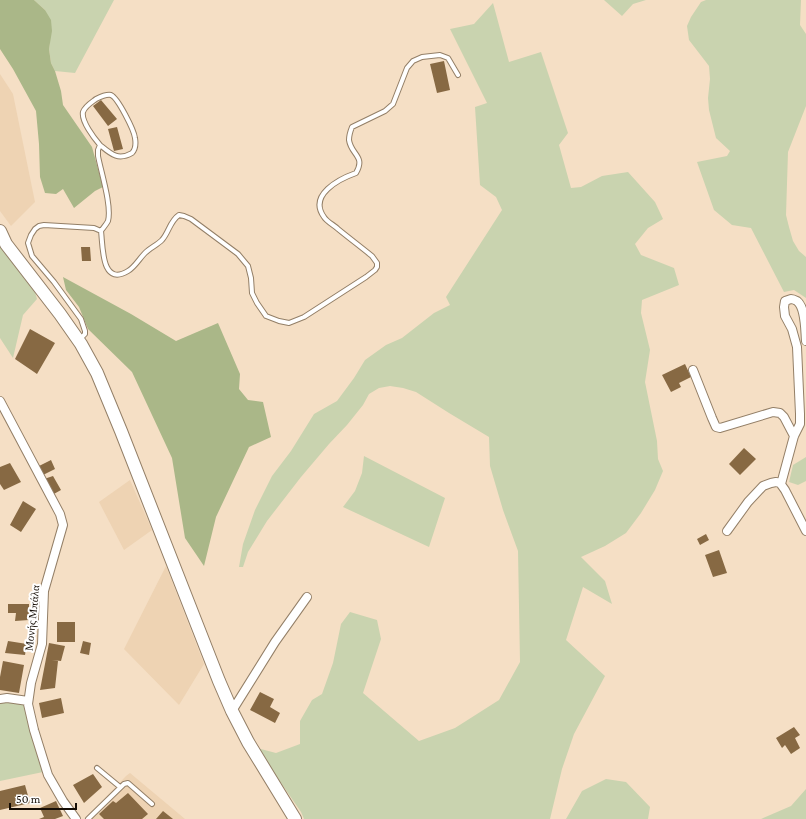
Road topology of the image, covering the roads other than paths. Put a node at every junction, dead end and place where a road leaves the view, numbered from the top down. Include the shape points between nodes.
1 (458, 75) dead end
2 (100, 145) junction
3 (0, 231) edge
4 (101, 231) junction
5 (78, 340) junction
6 (806, 341) edge
7 (693, 370) dead end
8 (0, 401) edge
9 (794, 436) junction
10 (781, 484) junction
11 (727, 531) dead end
12 (806, 531) edge
13 (307, 597) dead end
14 (0, 699) edge
15 (28, 701) junction
16 (232, 711) junction
17 (97, 768) dead end
18 (120, 787) junction
19 (152, 804) dead end
20 (76, 819) edge
21 (88, 819) edge
22 (295, 819) edge

1 - 4 lane via 448,58 440,55 413,61 407,68 393,104 385,111 352,127 349,140 360,160 359,168 356,173 333,184 324,192 320,209 324,218 372,256 377,267 366,277 304,317 289,323 266,316 252,293 248,266 238,254 184,216 179,215 175,218 161,240 133,267 118,274 110,272 106,267
2 - 2 lane via 114,155 123,157 132,153 135,148 132,128 118,102 111,95 97,99 87,106 83,113 89,130
2 - 4 lane via 98,156 109,215
3 - 5 street via 6,244
4 - 5 lane via 94,228 44,224 35,229 28,243 32,256 81,319 86,331
5 - 16 street via 97,374 118,424
6 - 9 street via 802,307 797,301 785,301 785,316 797,347 800,424
7 - 9 street via 716,427 773,412 784,417
8 - 15 street, Μονής Μπάλα via 60,514 63,525 44,591 42,644
9 - 10 street
10 - 11 street via 774,482 763,486
10 - 12 street
13 - 16 street via 275,642
14 - 15 street
15 - 20 street, Μονής Μπάλα via 48,775
16 - 22 street
17 - 18 lane
18 - 19 lane via 128,783
18 - 21 lane

